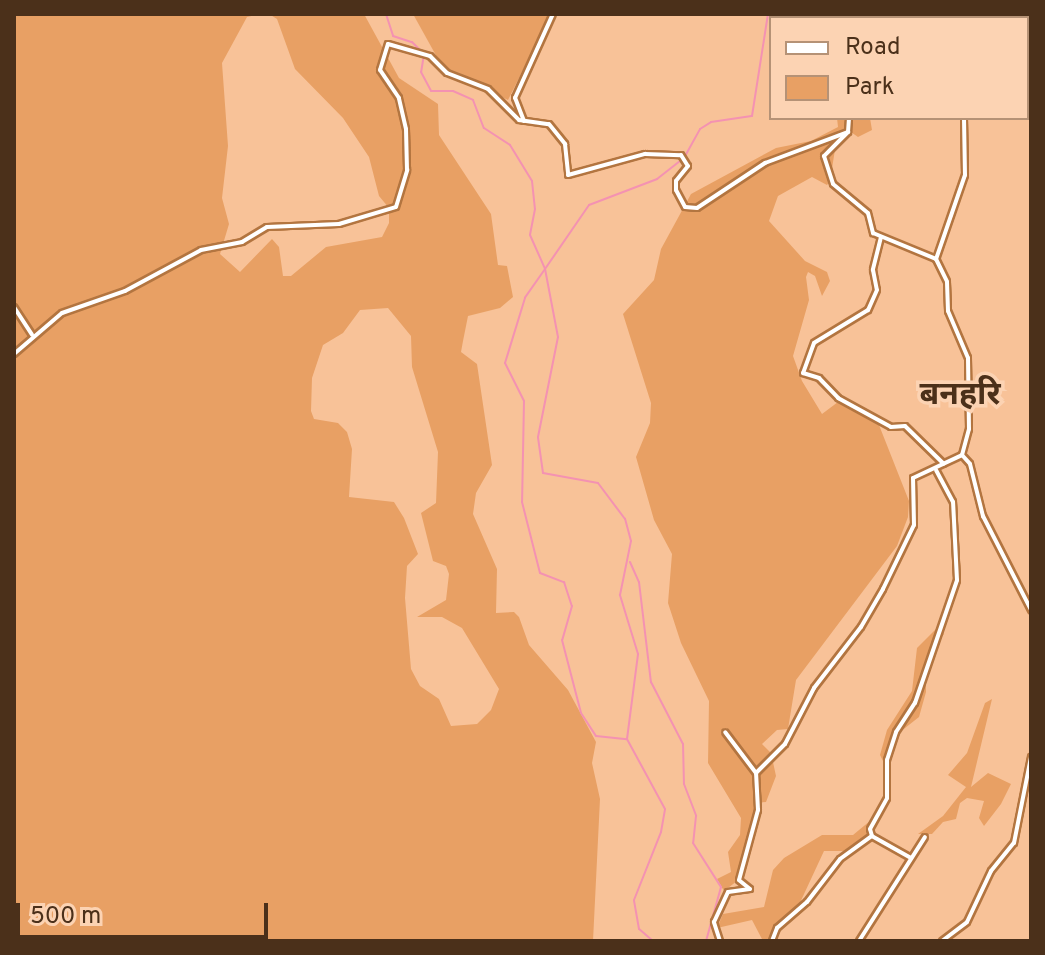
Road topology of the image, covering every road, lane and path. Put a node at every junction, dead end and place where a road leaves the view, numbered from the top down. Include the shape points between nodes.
1 (553, 14) edge
2 (849, 120) edge
3 (964, 120) edge
4 (524, 121) junction
5 (848, 132) junction
6 (881, 237) junction
7 (936, 259) junction
8 (14, 307) edge
9 (33, 336) junction
10 (14, 354) edge
11 (962, 455) junction
12 (944, 464) junction
13 (936, 470) junction
14 (1031, 610) edge
15 (725, 732) dead end
16 (1031, 757) edge
17 (756, 773) junction
18 (872, 836) junction
19 (925, 837) dead end
20 (911, 858) junction
21 (720, 941) edge
22 (772, 941) edge
23 (859, 941) edge
24 (942, 941) edge

1 - 4 street via 515,98
2 - 5 street
3 - 7 street via 965,175
4 - 5 street via 549,124 563,139 568,175 645,154 681,155 688,166 676,181 679,201 697,208 765,163
4 - 9 street via 502,98 447,73 430,56 388,44 380,70 399,98 406,129 407,170 396,207 339,224 267,227 242,242 201,250 125,291 62,313
5 - 6 street via 824,156 827,169 833,184 868,213 873,233
6 - 7 street
6 - 12 street via 873,270 877,290 868,310 814,343 803,373 819,378 838,398 891,427 905,426
7 - 11 street via 947,282 948,311 968,358 969,429
8 - 9 street
9 - 10 street
11 - 12 street
11 - 14 street via 970,464 983,516
12 - 13 street
13 - 17 street via 913,478 914,525 861,627 814,688 779,752
13 - 18 street via 953,502 957,580 915,703 900,722 887,760 887,798 872,822
15 - 17 street
16 - 24 street via 1014,843 991,871 967,922
17 - 21 street via 756,828 739,880 750,889 728,892 714,922
18 - 20 street
18 - 22 street via 840,859
19 - 20 street
20 - 23 street

